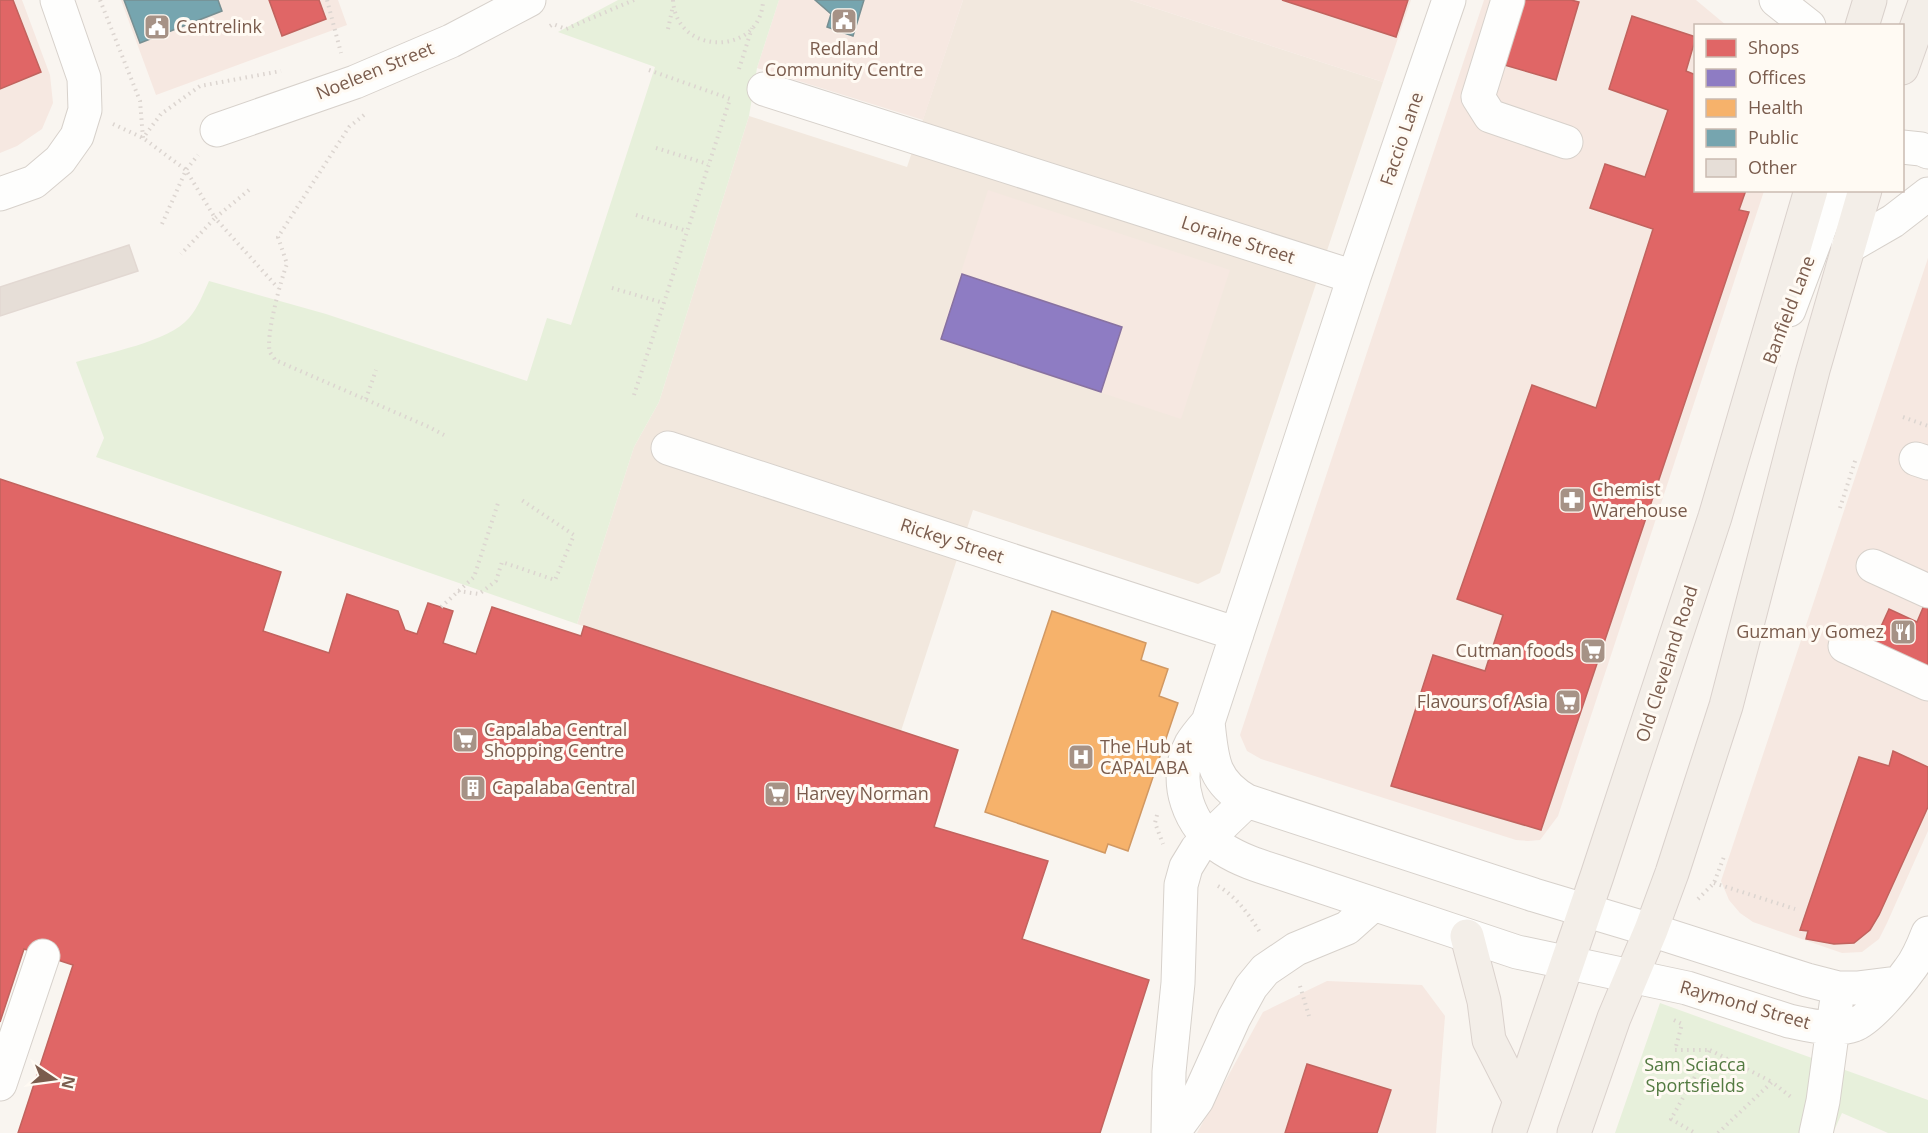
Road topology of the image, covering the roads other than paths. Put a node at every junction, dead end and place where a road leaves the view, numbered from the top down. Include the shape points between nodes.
1 (57, 0) edge
2 (529, 0) edge
3 (1449, 0) edge
4 (1508, 0) edge
5 (1776, 0) edge
6 (1870, 0) edge
7 (1926, 0) edge
8 (1806, 24) edge
9 (1863, 24) edge
10 (1904, 62) edge
11 (744, 85) road end
12 (217, 130) road end
13 (1566, 142) dead end
14 (1904, 147) edge
15 (1928, 152) edge
16 (1810, 192) edge
17 (1833, 192) edge
18 (1864, 192) edge
19 (0, 194) edge
20 (1928, 194) edge
21 (1848, 247) junction
22 (1354, 277) junction
23 (1742, 429) junction
24 (668, 448) dead end
25 (1873, 566) dead end
26 (1928, 591) edge
27 (1237, 634) junction
28 (1845, 646) dead end
29 (1928, 684) edge
30 (1208, 722) junction
31 (1246, 801) junction
32 (1207, 837) junction
33 (1374, 904) junction
34 (1586, 910) junction
35 (1651, 930) junction
36 (1928, 933) edge
37 (1467, 936) junction
38 (43, 956) dead end
39 (1568, 963) junction
40 (1632, 976) junction
41 (1897, 983) junction
42 (1838, 988) junction
43 (1832, 1027) junction
44 (0, 1084) edge
45 (1520, 1101) junction
46 (1818, 1126) edge
47 (1170, 1133) edge
48 (1509, 1133) edge
49 (1574, 1133) edge

1 - 19 street via 84,78 86,110 78,136 60,160 34,182
2 - 12 street, Noeleen Street via 451,41 355,82
3 - 22 street, Faccio Lane
4 - 13 street via 1478,97 1490,116
5 - 8 street
6 - 9 main road
7 - 10 main road
11 - 22 street, Loraine Street
14 - 15 street
16 - 23 main road, Old Cleveland Road
17 - 23 street, Banfield Lane
18 - 21 main road
20 - 21 street via 1893,221
21 - 35 main road via 1728,696
22 - 27 street
23 - 34 main road, Old Cleveland Road
24 - 27 street, Rickey Street
25 - 26 street
27 - 30 street, Raymond Street
28 - 29 street
30 - 31 street, Raymond Street via 1214,767 1222,783
30 - 32 street, Raymond Street via 1191,745 1184,768 1185,801
31 - 32 street
31 - 34 street, Raymond Street
32 - 33 street, Raymond Street via 1240,859
32 - 47 street via 1186,867 1180,885 1178,983 1169,1071
33 - 37 street, Raymond Street
33 - 47 street via 1347,928 1296,949 1265,970 1234,1018 1197,1100
34 - 35 street, Raymond Street
34 - 39 main road, Old Cleveland Road
35 - 40 main road
35 - 42 street, Raymond Street
36 - 41 street via 1909,970
37 - 39 street, Raymond Street
37 - 45 main road via 1484,1001 1489,1040
38 - 44 street
39 - 40 street, Raymond Street
39 - 45 main road, Old Cleveland Road
40 - 43 street, Raymond Street via 1687,988 1789,1021
40 - 49 main road
41 - 42 street, Raymond Street
41 - 43 street, Raymond Street via 1867,1018 1852,1026
42 - 43 street
43 - 46 street
45 - 48 main road, Old Cleveland Road

